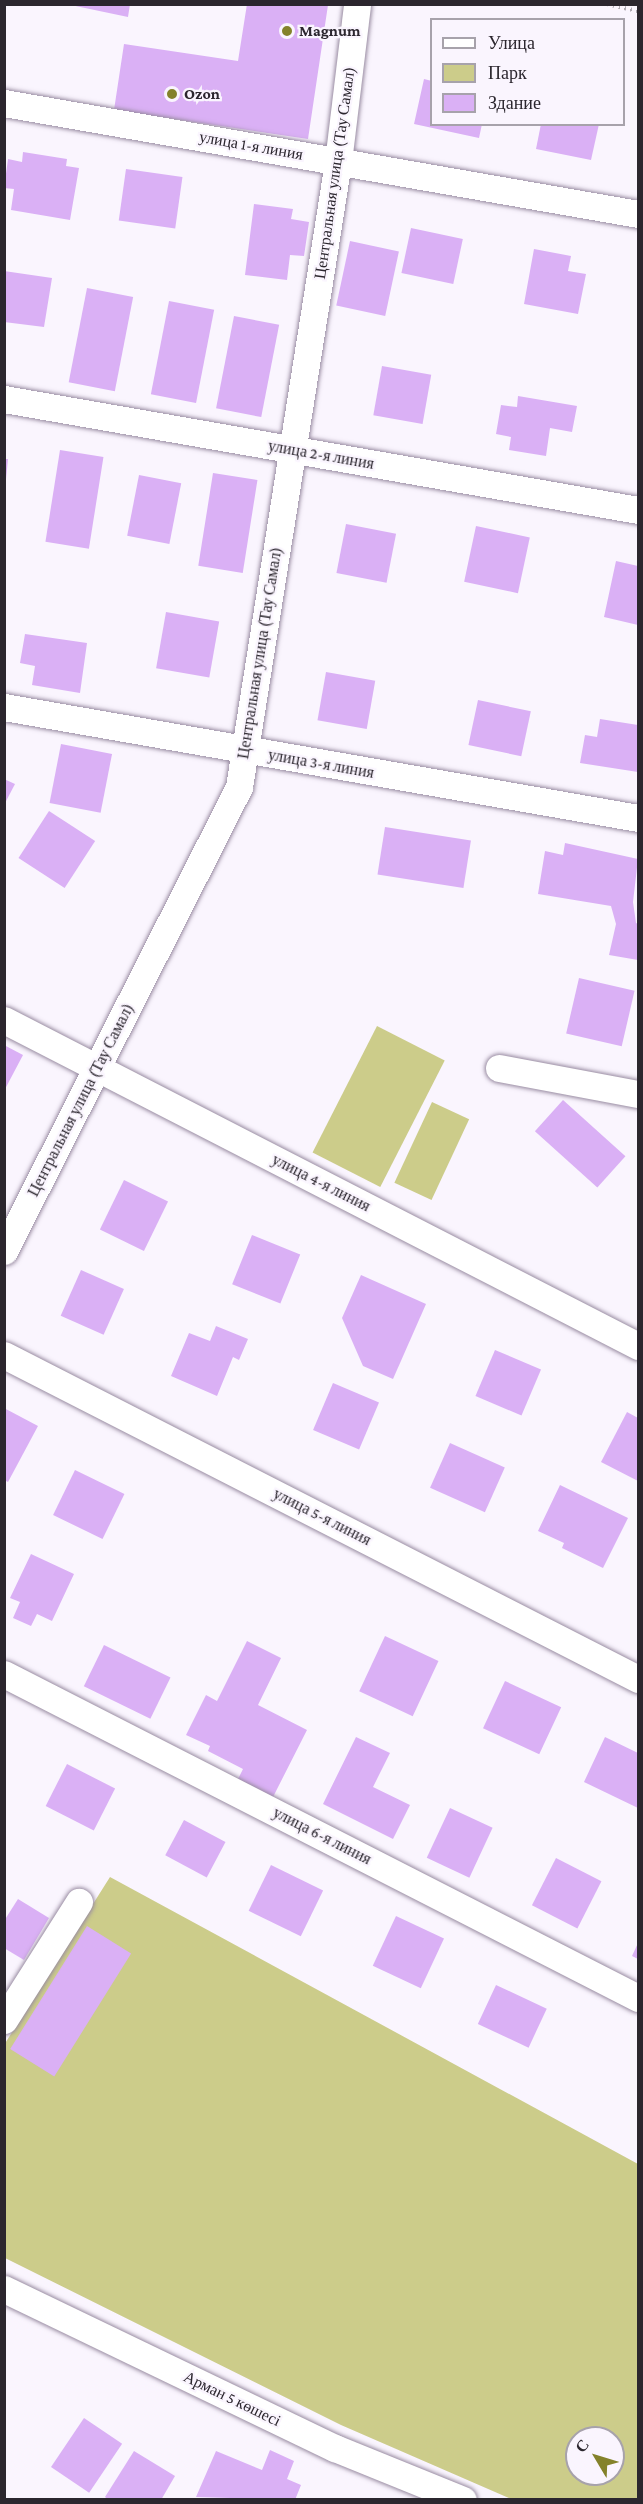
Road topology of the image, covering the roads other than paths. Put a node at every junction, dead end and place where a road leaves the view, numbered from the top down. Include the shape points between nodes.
1 (357, 4) edge
2 (4, 103) edge
3 (338, 162) junction
4 (639, 214) edge
5 (4, 399) edge
6 (294, 450) junction
7 (639, 510) edge
8 (4, 707) edge
9 (244, 751) junction
10 (639, 818) edge
11 (4, 1020) edge
12 (97, 1068) junction
13 (499, 1068) dead end
14 (639, 1094) edge
15 (4, 1251) edge
16 (639, 1346) edge
17 (4, 1354) edge
18 (4, 1674) edge
19 (639, 1679) edge
20 (79, 1902) dead end
21 (639, 1998) edge
22 (8, 2005) edge
23 (4, 2289) edge
24 (463, 2499) edge

1 - 3 street, Центральная улица (Тау Самал)
2 - 3 street, улица 1-я линия
3 - 4 street, улица 1-я линия
3 - 6 street, Центральная улица (Тау Самал)
5 - 6 street, улица 2-я линия
6 - 7 street, улица 2-я линия
6 - 9 street, Центральная улица (Тау Самал)
8 - 9 street, улица 3-я линия
9 - 10 street, улица 3-я линия
9 - 12 street, Центральная улица (Тау Самал) via 238,787
11 - 12 street, улица 4-я линия
12 - 15 street, Центральная улица (Тау Самал)
12 - 16 street, улица 4-я линия
13 - 14 street
17 - 19 street, улица 5-я линия
18 - 21 street, улица 6-я линия
20 - 22 street
23 - 24 street, Арман 5 көшесі via 335,2448

